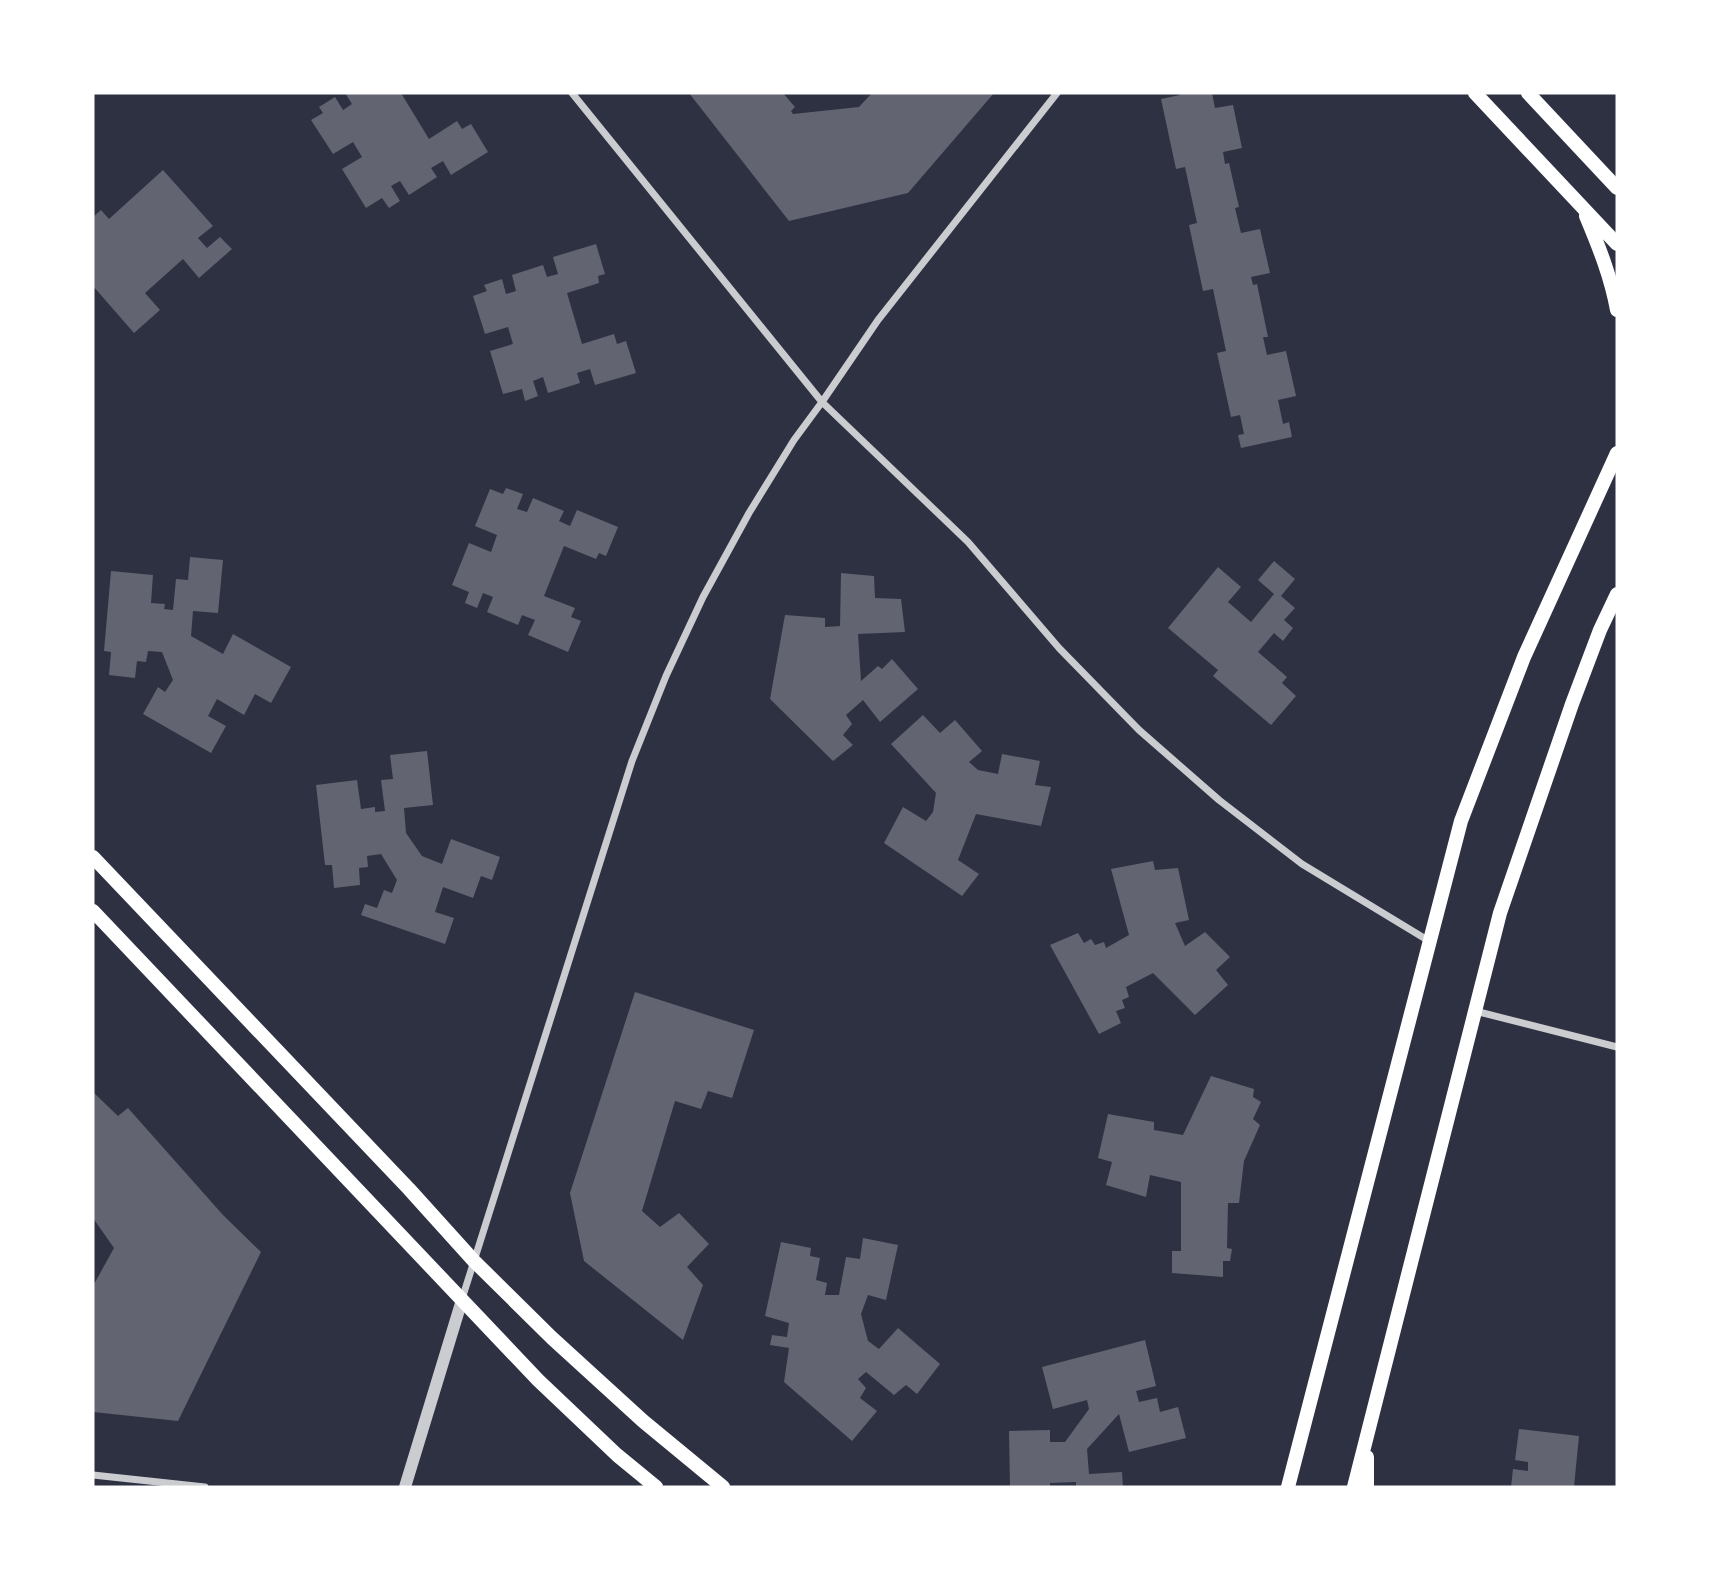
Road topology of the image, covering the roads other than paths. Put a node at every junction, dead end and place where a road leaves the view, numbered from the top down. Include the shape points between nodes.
1 (572, 93) edge
2 (1057, 93) edge
3 (1475, 93) edge
4 (1528, 93) edge
5 (1587, 155) junction
6 (1617, 171) edge
7 (1617, 188) edge
8 (1581, 205) junction
9 (1617, 244) edge
10 (1617, 310) edge
11 (822, 402) junction
12 (1617, 453) edge
13 (1617, 594) edge
14 (93, 857) edge
15 (93, 911) edge
16 (1430, 941) junction
17 (1474, 1011) junction
18 (1617, 1047) edge
19 (474, 1261) junction
20 (462, 1300) junction
21 (1367, 1435) junction
22 (93, 1475) edge
23 (205, 1487) edge
24 (405, 1487) edge
25 (656, 1487) edge
26 (723, 1487) edge
27 (1288, 1487) edge
28 (1353, 1487) edge
29 (1367, 1487) edge

1 - 11 street
2 - 11 street via 878,320
3 - 8 main road
4 - 5 main road
5 - 6 main road
5 - 7 main road
8 - 9 main road
8 - 10 main road via 1601,250
11 - 16 street via 968,541 1059,648 1149,738 1302,864
11 - 19 street via 749,513 666,676 619,800
12 - 16 main road via 1524,657 1461,821
13 - 17 main road via 1572,704 1504,900
14 - 19 main road
15 - 20 main road
16 - 27 main road
17 - 18 street
17 - 21 main road
19 - 20 street
19 - 26 main road via 562,1348
20 - 24 street
20 - 25 main road via 538,1380
21 - 28 main road
21 - 29 main road
22 - 23 street

